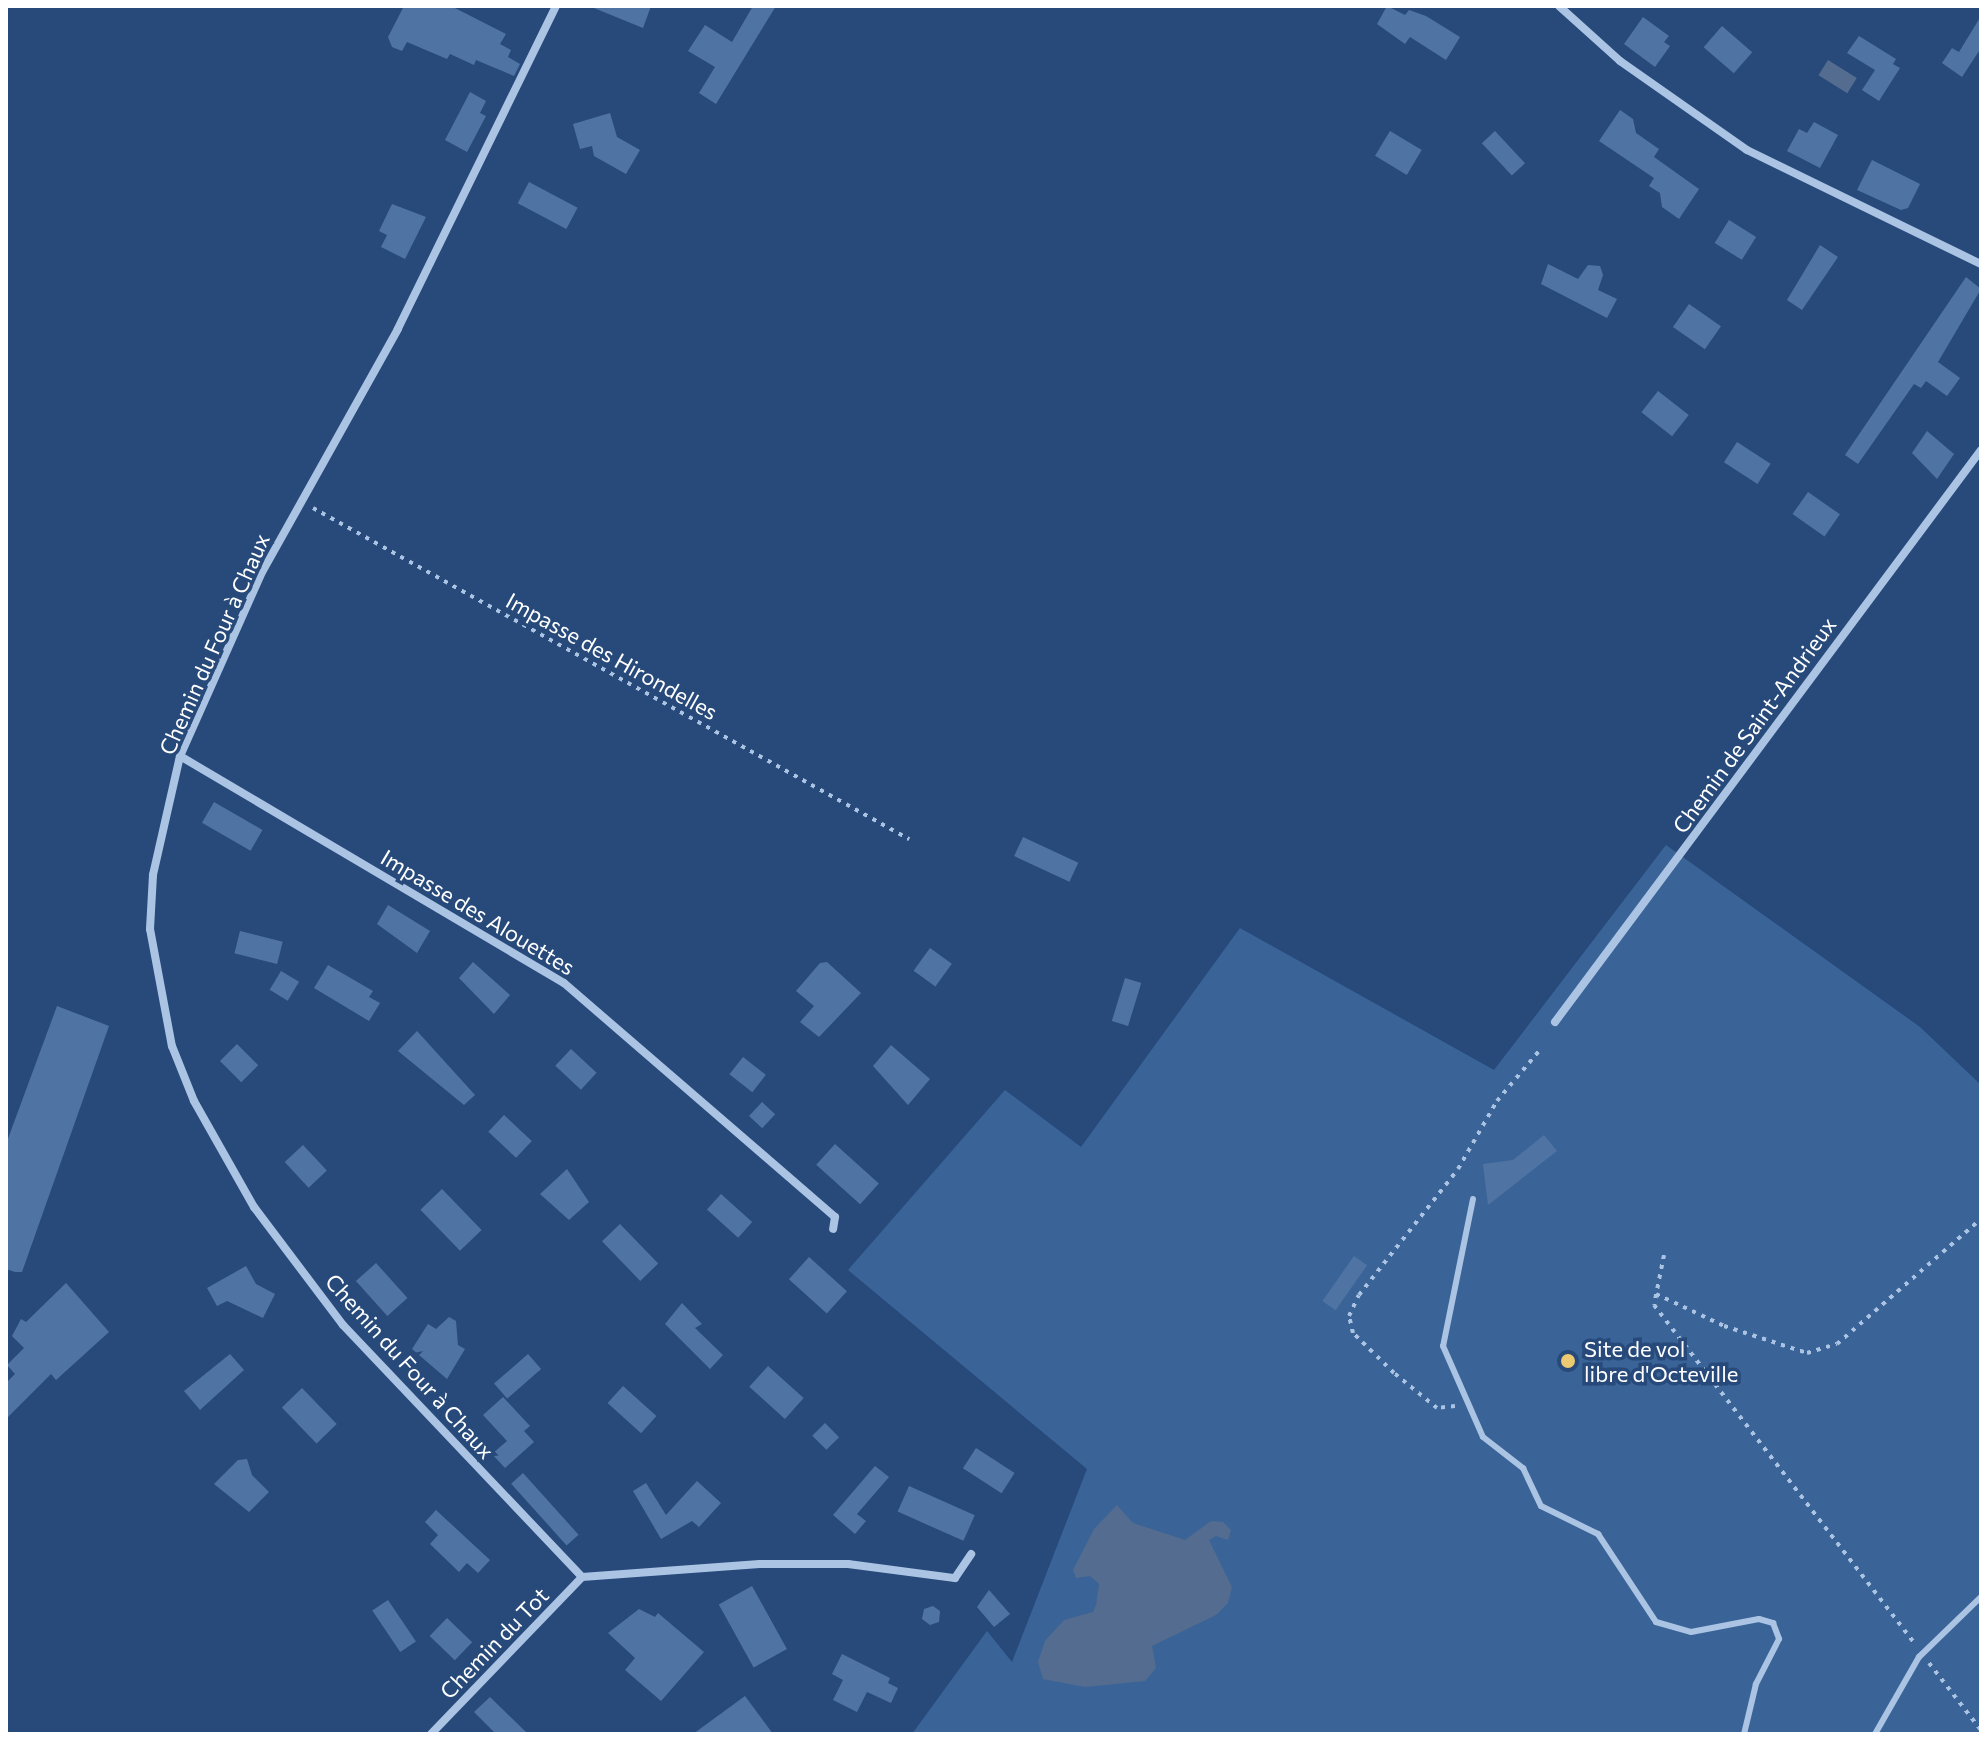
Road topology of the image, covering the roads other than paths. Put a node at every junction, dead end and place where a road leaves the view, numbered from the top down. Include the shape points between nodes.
1 (556, 6) edge
2 (1559, 6) edge
3 (1981, 264) edge
4 (1981, 450) edge
5 (180, 756) junction
6 (1555, 1022) dead end
7 (1473, 1199) dead end
8 (833, 1229) dead end
9 (971, 1554) dead end
10 (582, 1577) junction
11 (1981, 1597) edge
12 (431, 1734) edge
13 (1744, 1734) edge
14 (1875, 1734) edge

1 - 5 street, Chemin du Four à Chaux via 398,329 262,572
2 - 3 street via 1620,61 1747,150
4 - 6 street, Chemin de Saint-Andrieux
5 - 8 street, Impasse des Alouettes via 564,983 835,1217
5 - 10 street, Chemin du Four à Chaux via 153,875 150,929 172,1046 194,1101 254,1207 343,1325
7 - 13 lane via 1443,1346 1483,1437 1523,1468 1541,1506 1598,1534 1656,1622 1691,1632 1759,1619 1773,1623 1779,1639 1756,1684
9 - 10 street via 955,1578 848,1564 760,1564
10 - 12 street, Chemin du Tot
11 - 14 lane via 1922,1654

